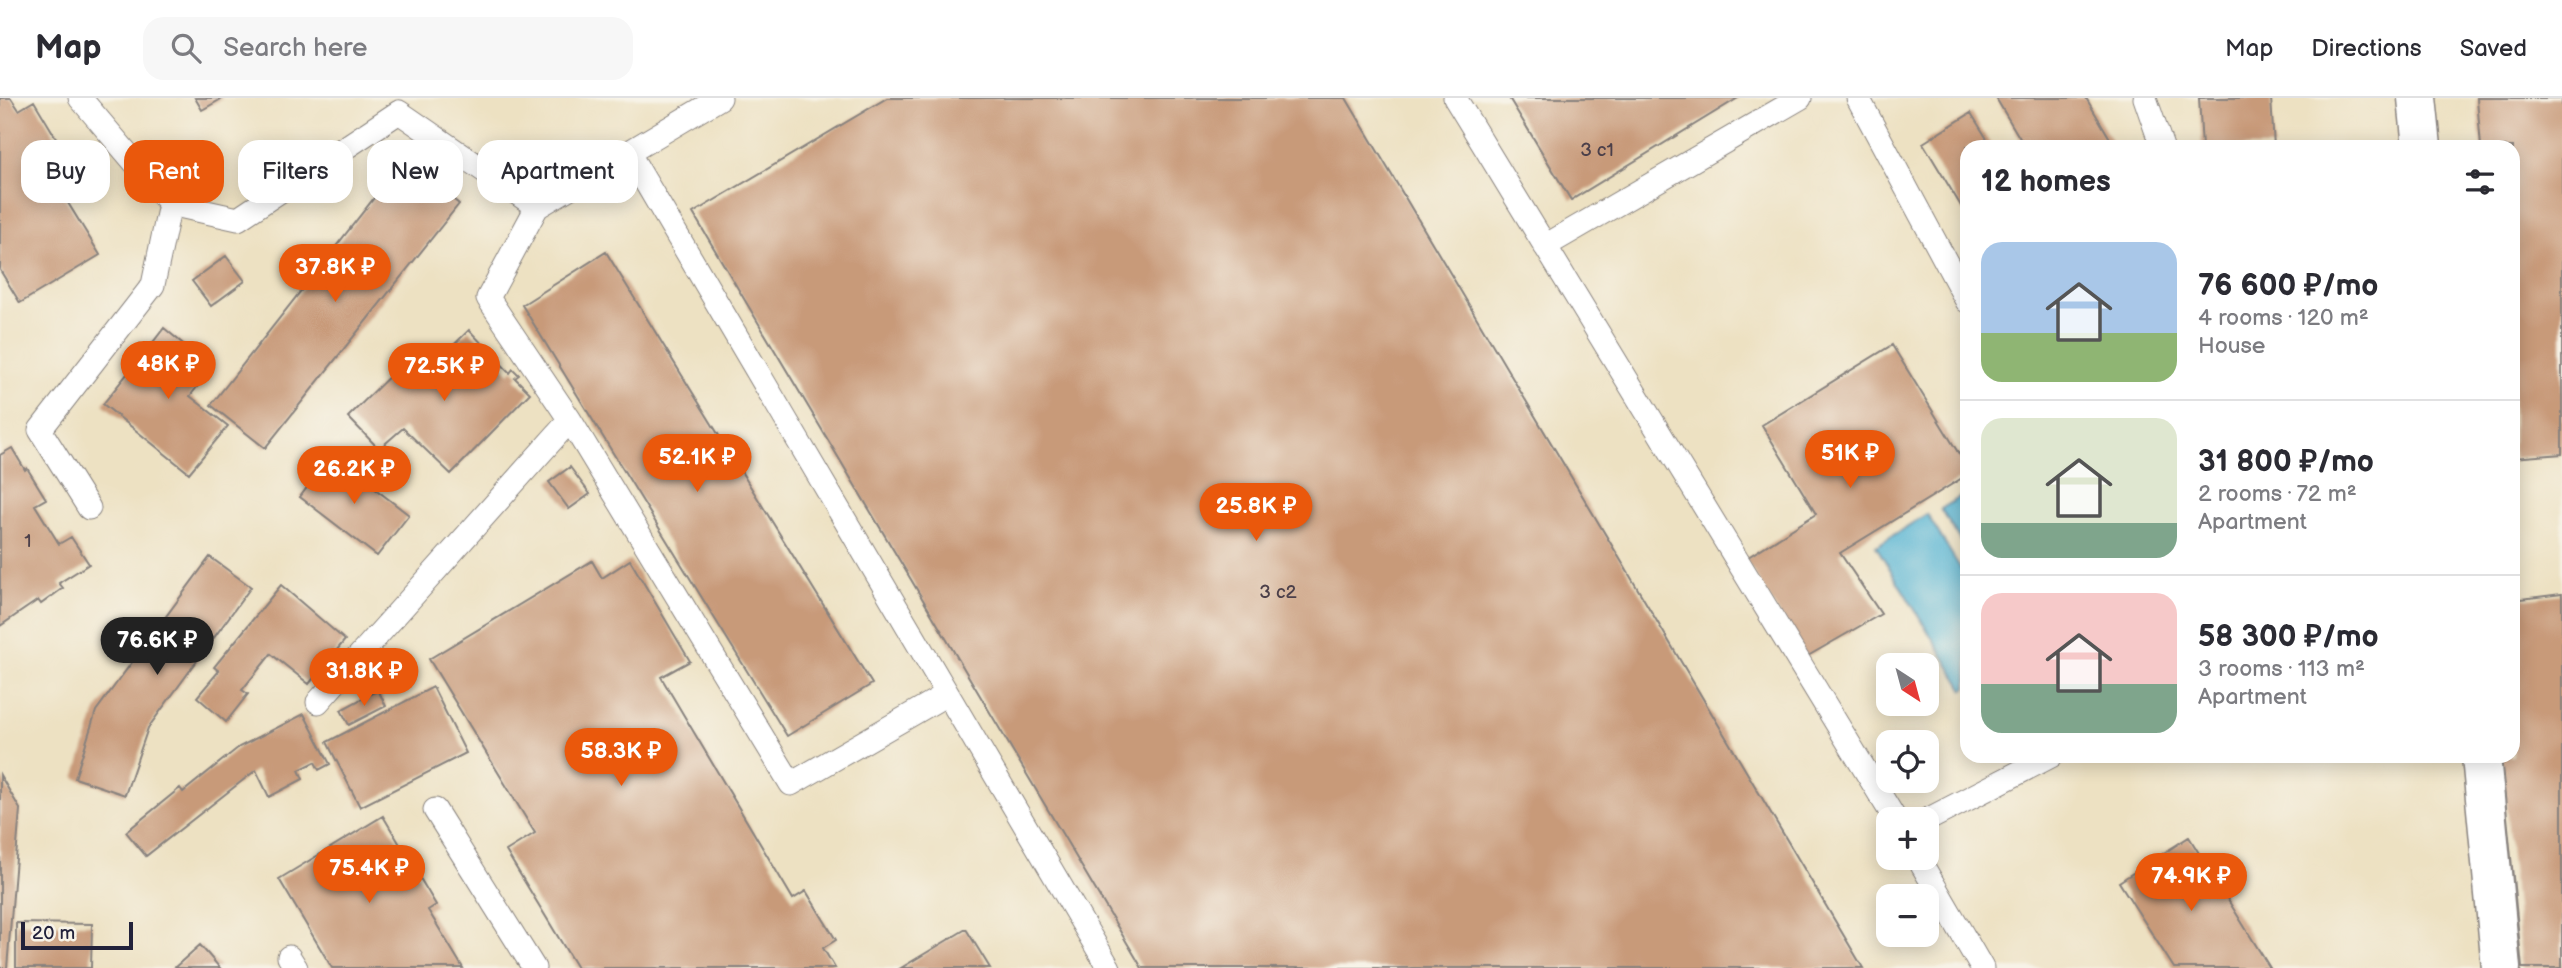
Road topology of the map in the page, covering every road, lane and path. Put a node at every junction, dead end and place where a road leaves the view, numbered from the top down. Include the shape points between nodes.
1 (80, 98) edge
2 (720, 98) edge
3 (1455, 98) edge
4 (1800, 98) edge
5 (1858, 98) edge
6 (2145, 98) edge
7 (2417, 98) edge
8 (2160, 140) edge
9 (2420, 140) edge
10 (638, 146) edge
11 (638, 169) edge
12 (542, 203) edge
13 (170, 204) junction
14 (537, 206) junction
15 (1545, 246) junction
16 (1960, 288) edge
17 (570, 420) junction
18 (89, 508) dead end
19 (947, 694) junction
20 (318, 702) dead end
21 (2037, 763) edge
22 (2482, 763) edge
23 (1888, 807) edge
24 (435, 810) dead end
25 (1939, 814) edge
26 (1925, 870) edge
27 (534, 968) edge
28 (1109, 968) edge
29 (1982, 968) edge
30 (2501, 968) edge

1 - 13 lane
2 - 10 lane
3 - 15 lane
4 - 15 lane
5 - 16 lane
6 - 8 lane
7 - 9 street
11 - 19 lane
12 - 14 lane
13 - 14 lane via 238,219 399,112
13 - 18 lane via 153,285 40,430
14 - 17 lane via 488,298
15 - 23 lane
17 - 19 lane via 791,784
17 - 20 lane
19 - 28 lane
21 - 25 lane
22 - 30 street
24 - 27 lane
26 - 29 lane

